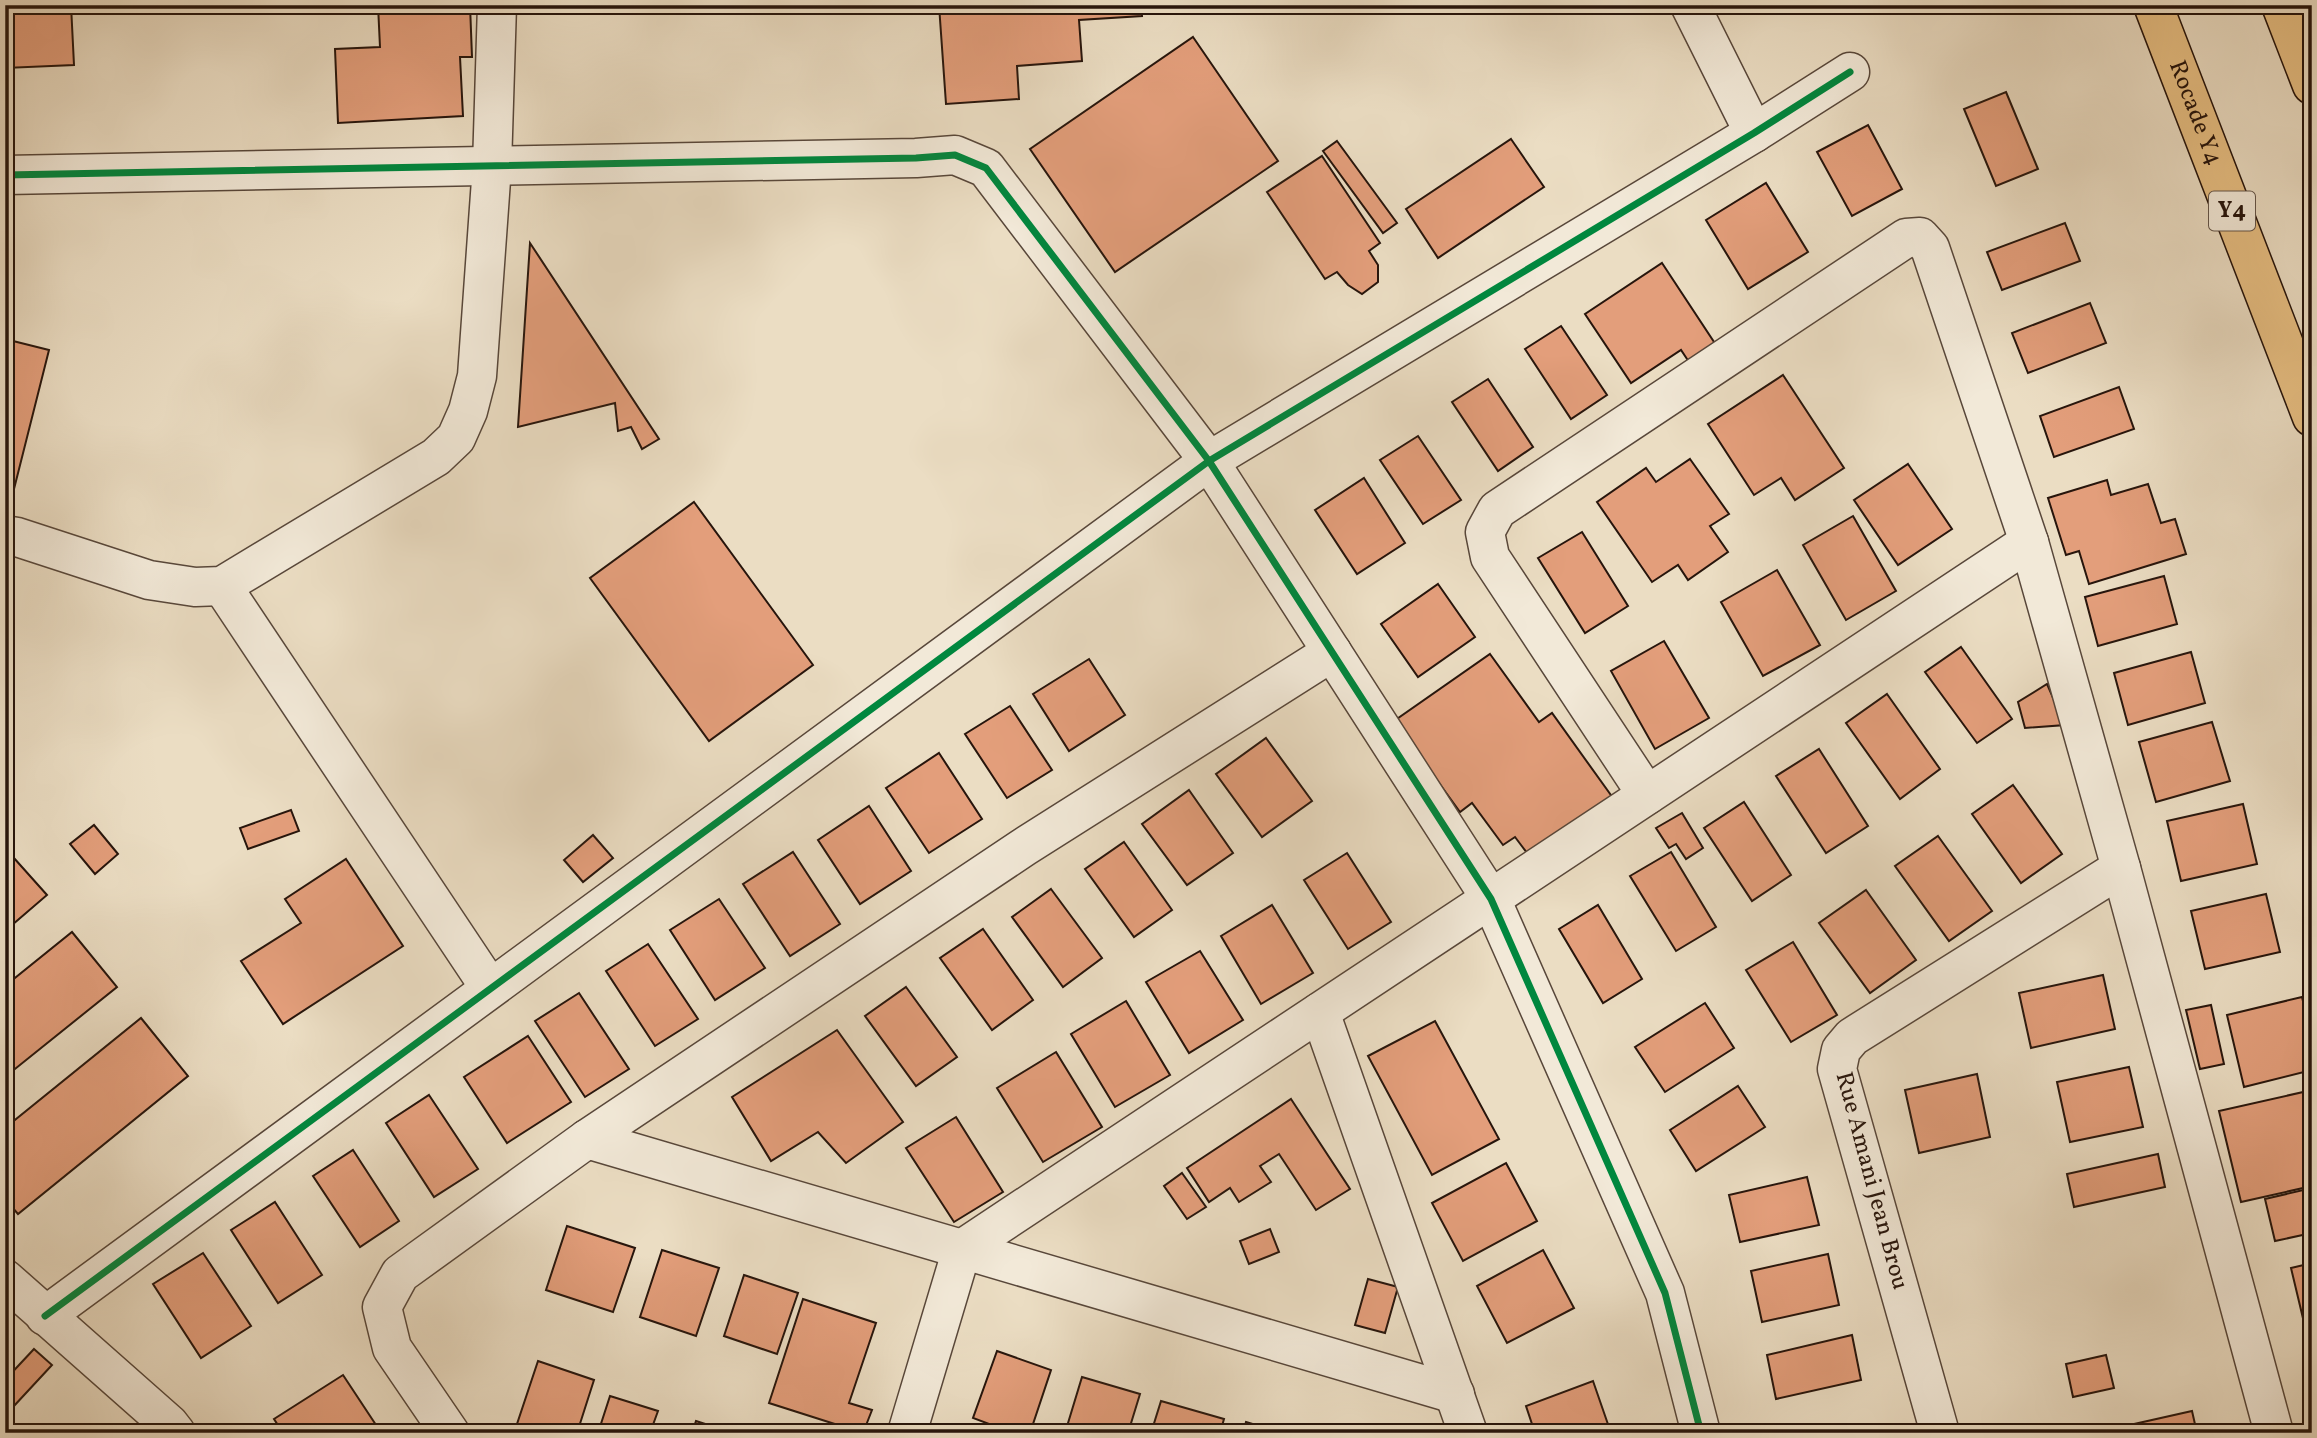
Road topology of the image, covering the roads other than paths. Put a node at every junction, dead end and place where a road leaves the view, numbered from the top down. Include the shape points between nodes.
1 (497, 5) edge
2 (1690, 5) edge
3 (2153, 5) edge
4 (2281, 5) edge
5 (1850, 72) dead end
6 (2312, 85) edge
7 (1754, 132) junction
8 (492, 166) junction
9 (5, 175) edge
10 (2312, 417) edge
11 (1209, 461) junction
12 (5, 535) edge
13 (2029, 542) junction
14 (222, 586) junction
15 (1332, 652) junction
16 (1647, 795) junction
17 (2121, 869) junction
18 (1492, 898) junction
19 (490, 988) junction
20 (1320, 1012) junction
21 (587, 1139) junction
22 (962, 1249) junction
23 (5, 1279) edge
24 (45, 1316) junction
25 (1455, 1394) junction
26 (176, 1433) edge
27 (450, 1433) edge
28 (907, 1433) edge
29 (1468, 1433) edge
30 (1701, 1433) edge
31 (1940, 1433) edge
32 (2274, 1433) edge

1 - 8 street
2 - 7 street
3 - 10 highway, Rocade Y4 / Y4
4 - 6 highway
5 - 7 street
7 - 11 street
8 - 9 street
8 - 11 street via 955,155 986,168
8 - 14 street via 477,376 456,438 436,457
11 - 15 street
11 - 19 street
12 - 14 street via 149,580
13 - 16 street
13 - 16 street via 1930,248 1920,237 1906,238 1497,510 1485,532 1490,557
13 - 17 street
14 - 19 street
15 - 18 street
15 - 21 street via 1024,847
16 - 18 street
17 - 31 street, Rue Amani Jean Brou via 1852,1037 1841,1050 1837,1069
17 - 32 street
18 - 20 street
18 - 30 street via 1665,1293
19 - 24 street
20 - 22 street
20 - 25 street
21 - 22 street
21 - 27 street via 400,1274 382,1307 392,1348
22 - 25 street
22 - 28 street
23 - 24 street
24 - 26 street
25 - 29 street

